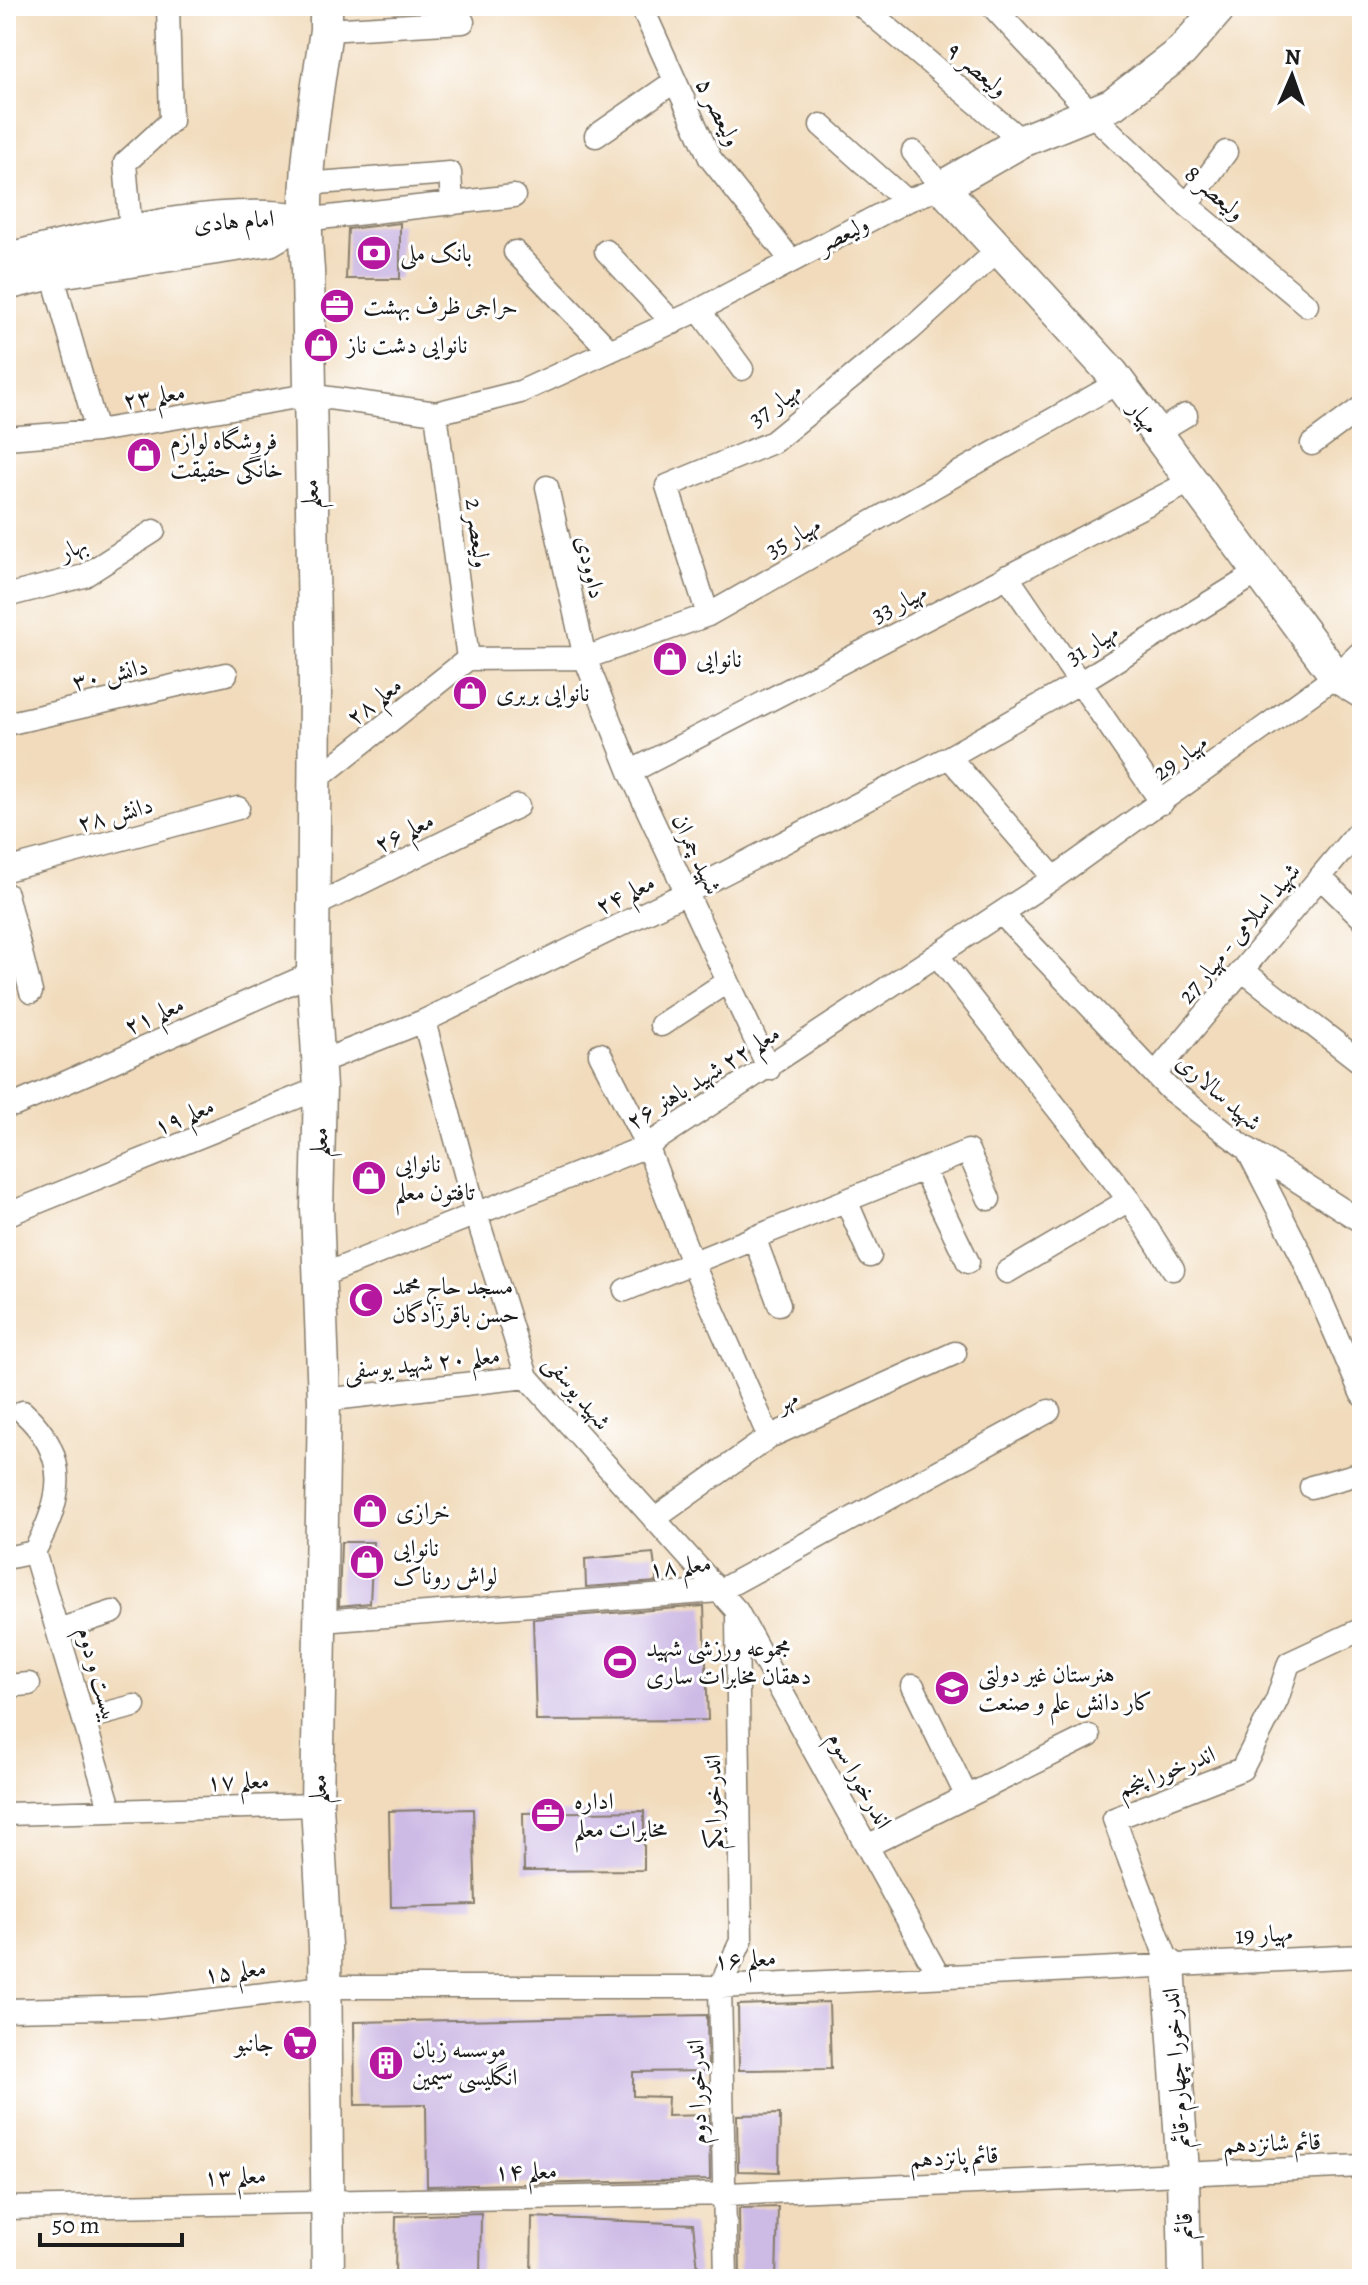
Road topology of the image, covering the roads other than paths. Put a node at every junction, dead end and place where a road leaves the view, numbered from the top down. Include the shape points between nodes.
1 (168, 6) edge
2 (862, 6) edge
3 (992, 6) edge
4 (1221, 6) edge
5 (645, 14) dead end
6 (326, 18) edge
7 (463, 22) dead end
8 (675, 81) junction
9 (1093, 115) junction
10 (821, 125) dead end
11 (596, 136) dead end
12 (1022, 141) junction
13 (913, 152) dead end
14 (1226, 152) dead end
15 (304, 184) junction
16 (942, 187) junction
17 (514, 196) dead end
18 (906, 201) junction
19 (452, 204) junction
20 (1187, 205) junction
21 (303, 220) junction
22 (131, 231) junction
23 (999, 249) junction
24 (606, 251) dead end
25 (515, 252) dead end
26 (6, 259) edge
27 (791, 260) junction
28 (52, 273) junction
29 (6, 284) edge
30 (1307, 305) dead end
31 (699, 310) junction
32 (673, 323) junction
33 (610, 351) junction
34 (742, 369) dead end
35 (1119, 382) junction
36 (308, 395) junction
37 (1362, 407) edge
38 (436, 413) junction
39 (1186, 415) dead end
40 (97, 431) junction
41 (1156, 433) junction
42 (6, 438) edge
43 (1312, 444) dead end
44 (1192, 481) junction
45 (547, 487) dead end
46 (154, 531) dead end
47 (1259, 572) junction
48 (1007, 576) junction
49 (6, 596) edge
50 (708, 615) junction
51 (1362, 651) edge
52 (585, 658) junction
53 (468, 659) junction
54 (226, 674) dead end
55 (1079, 683) junction
56 (1349, 684) edge
57 (6, 724) edge
58 (949, 757) junction
59 (630, 772) junction
60 (312, 783) junction
61 (1162, 803) junction
62 (518, 806) dead end
63 (238, 808) dead end
64 (1362, 827) edge
65 (6, 870) edge
66 (1320, 877) junction
67 (1054, 878) junction
68 (686, 893) junction
69 (6, 894) edge
70 (314, 906) junction
71 (1001, 913) junction
72 (1362, 918) edge
73 (937, 955) junction
74 (1242, 970) junction
75 (313, 973) junction
76 (16, 974) edge
77 (728, 981) junction
78 (31, 992) dead end
79 (424, 1021) junction
80 (661, 1025) dead end
81 (600, 1054) dead end
82 (1362, 1063) edge
83 (769, 1069) junction
84 (1156, 1073) junction
85 (319, 1076) junction
86 (15, 1105) dead end
87 (647, 1146) junction
88 (1247, 1149) junction
89 (923, 1169) junction
90 (989, 1199) dead end
91 (846, 1200) junction
92 (1129, 1200) junction
93 (476, 1214) junction
94 (6, 1215) edge
95 (1362, 1222) edge
96 (754, 1237) junction
97 (870, 1256) dead end
98 (692, 1262) junction
99 (968, 1262) dead end
100 (1173, 1269) dead end
101 (1007, 1272) dead end
102 (320, 1276) junction
103 (625, 1290) dead end
104 (779, 1304) dead end
105 (955, 1353) dead end
106 (527, 1377) junction
107 (1362, 1395) edge
108 (324, 1400) junction
109 (1049, 1411) dead end
110 (23, 1412) dead end
111 (769, 1437) junction
112 (1362, 1473) edge
113 (1311, 1487) dead end
114 (654, 1519) junction
115 (34, 1552) junction
116 (6, 1558) edge
117 (719, 1591) junction
118 (737, 1611) junction
119 (113, 1612) dead end
120 (321, 1621) junction
121 (1362, 1629) edge
122 (58, 1630) junction
123 (29, 1684) dead end
124 (6, 1686) edge
125 (913, 1686) dead end
126 (134, 1706) dead end
127 (84, 1719) junction
128 (1089, 1736) dead end
129 (967, 1797) junction
130 (317, 1805) junction
131 (111, 1811) junction
132 (6, 1814) edge
133 (867, 1846) junction
134 (1362, 1956) edge
135 (1169, 1965) junction
136 (938, 1975) junction
137 (324, 1987) junction
138 (720, 1987) junction
139 (6, 2010) edge
140 (1362, 2166) edge
141 (1183, 2172) junction
142 (727, 2194) junction
143 (325, 2199) junction
144 (6, 2208) edge
145 (328, 2279) edge
146 (726, 2279) edge
147 (1185, 2279) edge

1 - 22 street via 171,121 125,163
2 - 12 street, ولیعصر ۹
3 - 9 street, ولیعصر 8
4 - 9 main road, ولیعصر via 1182,51
5 - 8 street, ولیعصر ۵
6 - 7 street
6 - 15 main road, معلم
8 - 11 street
8 - 27 street, ولیعصر ۵ via 710,158
9 - 12 main road, ولیعصر
9 - 20 street, ولیعصر 8
10 - 18 street
12 - 16 main road, ولیعصر
13 - 16 street, مهیار
14 - 20 street
15 - 19 street via 450,173
15 - 21 main road, معلم
16 - 18 street, ولیعصر
16 - 23 main road, مهیار
17 - 19 street
18 - 27 street, ولیعصر
19 - 21 street
20 - 30 street, ولیعصر 8
21 - 22 main road, امام هادی via 266,214
21 - 28 main road, امام هادی via 269,240
21 - 36 main road, معلم
22 - 26 main road, امام هادی
23 - 35 main road, مهیار
23 - 50 street, مهیار 37 via 773,442 667,486
24 - 32 street
25 - 33 street
27 - 31 street, ولیعصر
28 - 29 main road, امام هادی
28 - 40 street
31 - 32 street, ولیعصر
31 - 34 street
32 - 33 street, ولیعصر
33 - 38 street, ولیعصر via 520,392
35 - 41 main road, مهیار
35 - 50 street, مهیار 35
36 - 38 street, معلم ۲۳
36 - 40 street, معلم ۲۳
36 - 60 main road, معلم
37 - 43 street
38 - 53 street, ولیعصر 2
39 - 41 street
40 - 42 street, معلم ۲۳
41 - 44 main road, مهیار
44 - 47 main road, مهیار
44 - 48 street, مهیار 33
45 - 52 street, داوودی
46 - 49 street, بهار via 84,576
47 - 55 street, مهیار 31
47 - 56 main road, مهیار
48 - 55 street
48 - 59 street, مهیار 33
50 - 52 street, مهیار 35
51 - 56 street, مهیار 29
52 - 53 street, مهیار 35
52 - 59 street, شهید چمران
53 - 60 street, معلم ۲۸
54 - 57 street, دانش ۳۰
55 - 58 street, مهیار 31
55 - 61 street
56 - 61 street, مهیار 29
58 - 67 street
58 - 68 street, معلم ۲۴
59 - 68 street, شهید چمران
60 - 70 main road, معلم
61 - 67 street, مهیار 29
62 - 70 street, معلم ۲۶
63 - 65 street, دانش ۲۸
64 - 66 street, شهید اسلامی - مهیار 27
66 - 72 street
66 - 74 street, شهید اسلامی - مهیار 27
67 - 71 street, مهیار 29
68 - 77 street, شهید چمران
68 - 79 street, معلم ۲۴
69 - 76 street
70 - 75 main road, معلم
71 - 73 street, معلم ۲۲ شهید باهنر ۲۶
71 - 84 street, شهید سالاری
73 - 83 street, معلم ۲۲ شهید باهنر ۲۶
73 - 92 street
74 - 82 street
74 - 84 street, شهید اسلامی - مهیار 27
75 - 85 main road, معلم
75 - 86 street, معلم ۲۱
76 - 78 street
77 - 80 street
77 - 83 street, شهید چمران
79 - 85 street, معلم ۲۴
79 - 93 street, شهید یوسفی
81 - 87 street
83 - 87 street, معلم ۲۲ شهید باهنر ۲۶
84 - 88 street, شهید سالاری
85 - 94 street, معلم ۱۹ via 68,1192
85 - 102 main road, معلم
87 - 93 street, معلم ۲۲ شهید باهنر ۲۶
87 - 98 street
88 - 95 street
88 - 107 street, شهید سالاری via 1301,1254
89 - 90 street via 968,1151
89 - 91 street
89 - 99 street
91 - 96 street
91 - 97 street
92 - 100 street
92 - 101 street
93 - 102 street, معلم ۲۲ شهید باهنر ۲۶
93 - 106 street, شهید یوسفی
96 - 98 street
96 - 104 street
98 - 103 street
98 - 111 street
102 - 108 main road, معلم
105 - 111 street, مهر
106 - 108 street, معلم ۲۰ شهید یوسفی
106 - 114 street, شهید یوسفی
108 - 120 main road, معلم
109 - 117 street, معلم ۱۸
110 - 115 street via 39,1427 51,1451 60,1488 52,1521
111 - 114 street, مهر
112 - 113 street
114 - 117 street, شهید یوسفی
115 - 116 street
115 - 122 street, بیست و دوم
117 - 118 street, شهید یوسفی
117 - 120 street, معلم ۱۸
118 - 133 street, اندرخورا سوم
118 - 138 street, اندرخورا یکم via 741,1941
119 - 122 street
120 - 130 main road, معلم
121 - 135 street, اندرخورا پنجم via 1289,1663 1277,1700 1242,1769 1114,1819
122 - 127 street, بیست و دوم
123 - 124 street
125 - 129 street
126 - 127 street
127 - 131 street, بیست و دوم
128 - 129 street
129 - 133 street
130 - 131 street, معلم ١٧
130 - 137 main road, معلم
131 - 132 street, معلم ١٧
133 - 136 street, اندرخورا سوم
134 - 135 street, مهیار 19
135 - 136 street, معلم ۱۶
135 - 141 main road, اندرخورا چهارم-قائم
136 - 138 street, معلم ۱۶
137 - 138 street, معلم ۱۶
137 - 139 street, معلم ۱۵ via 153,2007
137 - 143 main road, معلم
138 - 142 street, اندرخورا دوم
140 - 141 street, قائم شانزدهم
141 - 142 street, قائم پانزدهم
141 - 147 main road, قائم
142 - 143 street, معلم ۱۴
142 - 146 street, اندرخورا دوم
143 - 144 street, معلم ١٣
143 - 145 main road, معلم

